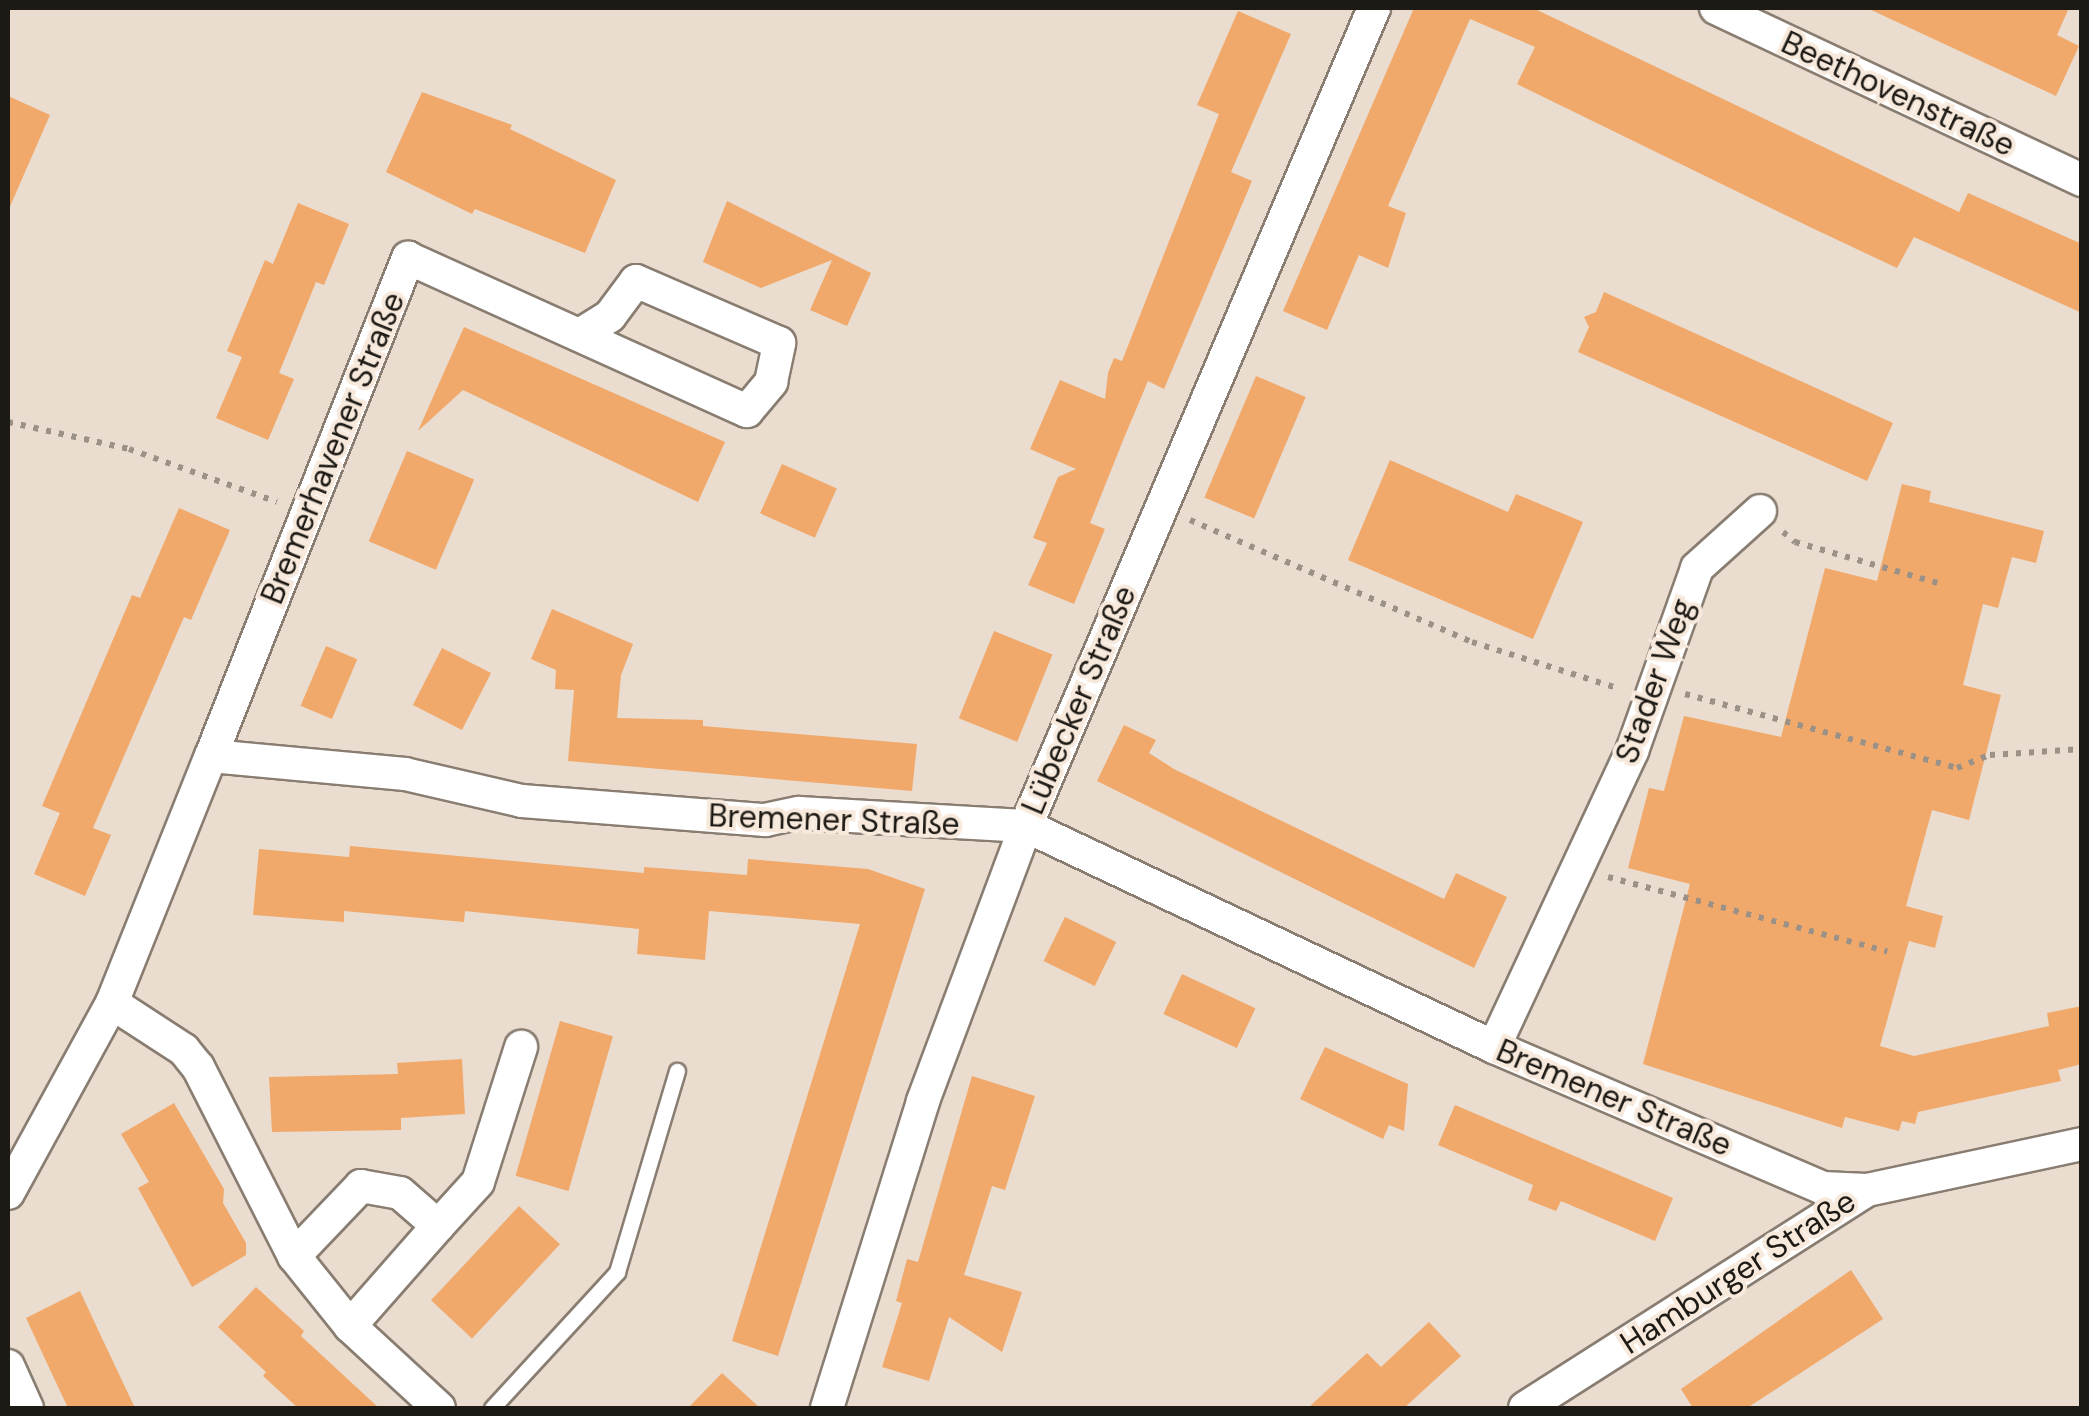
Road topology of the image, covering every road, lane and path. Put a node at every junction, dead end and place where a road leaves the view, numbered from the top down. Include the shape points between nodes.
1 (1374, 8) edge
2 (1716, 8) edge
3 (2082, 180) edge
4 (580, 335) junction
5 (8, 422) edge
6 (1161, 507) junction
7 (1760, 511) joint
8 (306, 516) junction
9 (1938, 582) dead end
10 (1652, 684) junction
11 (2082, 749) edge
12 (211, 756) junction
13 (1026, 826) junction
14 (1578, 868) junction
15 (1888, 951) dead end
16 (112, 1003) junction
17 (521, 1047) dead end
18 (1494, 1047) junction
19 (677, 1071) dead end
20 (2082, 1144) edge
21 (1866, 1190) junction
22 (8, 1193) edge
23 (438, 1226) junction
24 (294, 1256) junction
25 (350, 1326) junction
26 (8, 1366) edge
27 (27, 1408) edge
28 (439, 1408) edge
29 (492, 1408) edge
30 (827, 1408) edge
31 (1526, 1408) edge

1 - 6 street, Lübecker Straße
2 - 3 street, Beethovenstraße
4 - 4 street, Bremerhavener Straße via 747,411 771,382 779,343 636,281 610,316
4 - 8 street, Bremerhavener Straße via 408,258
5 - 8 path via 129,450
6 - 10 path via 1472,642 1620,690
6 - 13 street, Lübecker Straße
7 - 9 path via 1795,542
7 - 10 street, Stader Weg via 1697,568
8 - 12 street, Bremerhavener Straße
10 - 11 path via 1958,768 1990,754
10 - 14 street, Stader Weg via 1632,751
12 - 13 street, Bremener Straße via 404,774 539,802 765,820 798,813
12 - 16 street
13 - 18 street, Bremener Straße
13 - 30 street, Lübecker Straße via 923,1101
14 - 15 path
14 - 18 street, Stader Weg
16 - 22 street
16 - 24 street via 184,1050 198,1067
17 - 23 street via 478,1182
18 - 21 street, Bremener Straße via 1823,1188
19 - 29 lane via 618,1272
20 - 21 street, Hamburger Straße
21 - 31 street, Hamburger Straße
23 - 24 street via 400,1193 361,1186
23 - 25 street
24 - 25 street
25 - 28 street
26 - 27 street

